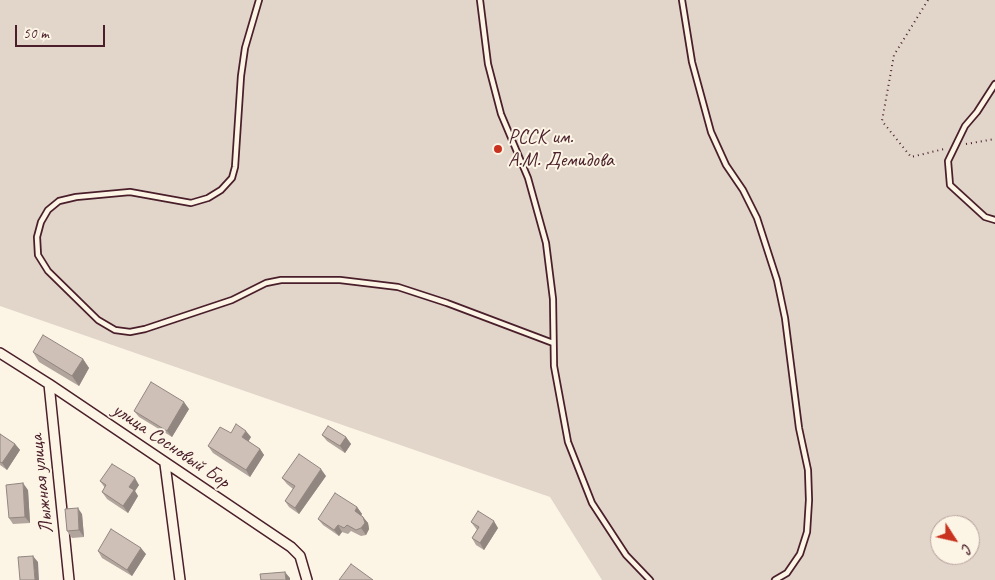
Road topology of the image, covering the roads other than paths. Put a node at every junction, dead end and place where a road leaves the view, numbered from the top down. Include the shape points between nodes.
1 (259, 0) edge
2 (480, 0) edge
3 (682, 0) edge
4 (995, 84) edge
5 (995, 220) edge
6 (553, 343) junction
7 (0, 353) edge
8 (49, 384) junction
9 (165, 464) junction
10 (69, 580) edge
11 (180, 580) edge
12 (308, 580) edge
13 (650, 580) edge
14 (775, 580) edge

1 - 6 lane via 245,48 236,167 232,178 208,198 191,202 130,192 59,201 48,210 37,237 38,255 48,271 98,320 115,330 145,329 232,300 266,283 340,280 398,287
2 - 6 lane via 488,64 501,114 528,178 546,243 553,299
3 - 14 lane via 692,62 711,132 757,218 777,280 785,318 799,428 808,470 809,500 807,532 800,554 787,573
4 - 5 lane via 953,146 948,161 950,185 985,217
6 - 13 lane via 561,409 578,470 592,503 611,534
7 - 8 street, улица Сосновый Бор
8 - 9 street, улица Сосновый Бор
8 - 10 street, Лыжная улица
9 - 11 street
9 - 12 street, улица Сосновый Бор via 292,546 300,556

